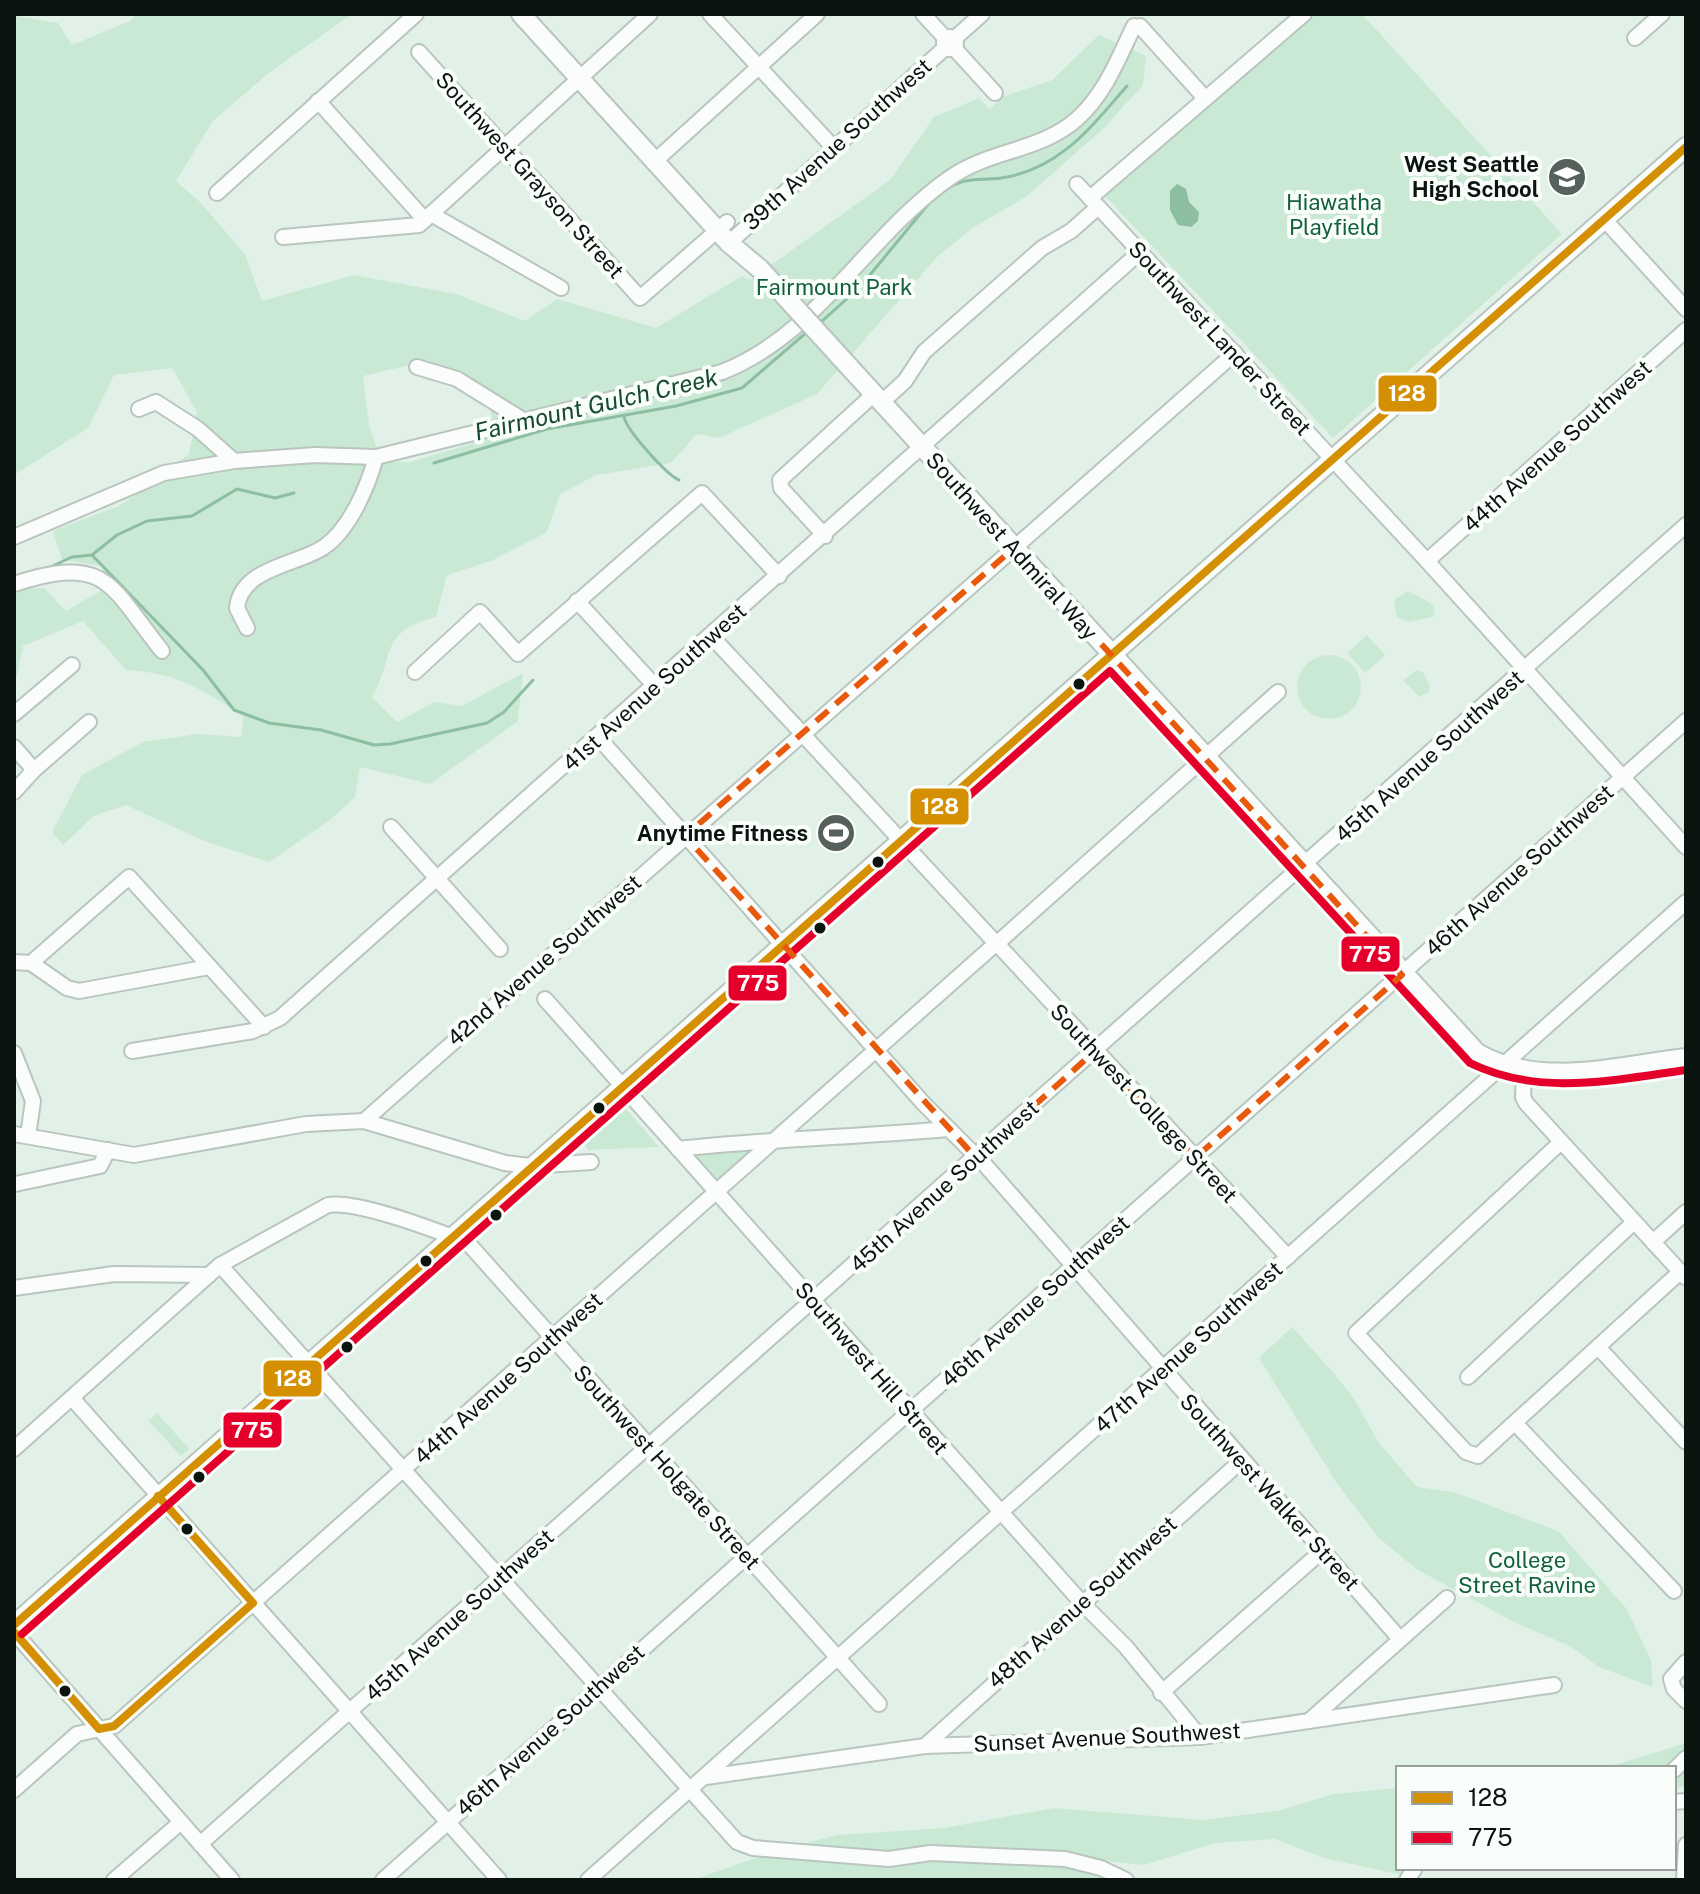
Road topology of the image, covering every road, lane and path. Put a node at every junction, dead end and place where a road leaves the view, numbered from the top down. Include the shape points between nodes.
1 (416, 14) edge
2 (521, 14) edge
3 (537, 14) edge
4 (650, 14) edge
5 (710, 14) edge
6 (817, 14) edge
7 (923, 14) edge
8 (982, 14) edge
9 (1304, 14) edge
10 (1662, 14) edge
11 (1136, 19) edge
12 (1635, 38) dead end
13 (950, 43) junction
14 (419, 52) dead end
15 (759, 67) junction
16 (585, 75) junction
17 (995, 93) dead end
18 (1204, 97) junction
19 (318, 101) junction
20 (833, 147) junction
21 (1686, 147) edge
22 (505, 148) junction
23 (660, 157) junction
24 (1077, 184) dead end
25 (217, 193) dead end
26 (1094, 203) junction
27 (428, 217) junction
28 (1604, 219) junction
29 (728, 232) junction
30 (283, 237) dead end
31 (1140, 252) junction
32 (561, 288) dead end
33 (640, 298) joint
34 (1686, 309) edge
35 (1686, 330) edge
36 (1235, 353) junction
37 (417, 367) dead end
38 (877, 399) junction
39 (139, 409) dead end
40 (523, 420) junction
41 (923, 448) junction
42 (376, 457) junction
43 (1334, 460) junction
44 (234, 461) junction
45 (1686, 525) edge
46 (825, 536) junction
47 (14, 537) edge
48 (1014, 548) junction
49 (1427, 561) junction
50 (779, 576) junction
51 (14, 584) edge
52 (577, 601) junction
53 (247, 628) dead end
54 (711, 636) junction
55 (162, 651) dead end
56 (1111, 654) junction
57 (72, 665) dead end
58 (1525, 670) junction
59 (415, 672) dead end
60 (654, 685) junction
61 (1278, 692) dead end
62 (14, 714) edge
63 (1686, 721) edge
64 (89, 722) dead end
65 (803, 734) junction
66 (597, 736) junction
67 (14, 747) edge
68 (1205, 758) junction
69 (34, 770) junction
70 (1623, 777) junction
71 (14, 792) edge
72 (391, 827) dead end
73 (685, 836) junction
74 (901, 841) junction
75 (1686, 847) edge
76 (1305, 866) junction
77 (438, 879) junction
78 (1686, 902) edge
79 (782, 943) junction
80 (997, 943) junction
81 (500, 949) dead end
82 (14, 962) edge
83 (31, 963) junction
84 (209, 967) junction
85 (1402, 975) junction
86 (545, 999) dead end
87 (264, 1027) junction
88 (876, 1050) junction
89 (132, 1051) dead end
90 (1095, 1051) junction
91 (14, 1053) edge
92 (1686, 1058) edge
93 (1503, 1067) junction
94 (1524, 1072) junction
95 (622, 1086) junction
96 (364, 1121) junction
97 (948, 1129) junction
98 (21, 1135) edge
99 (776, 1139) junction
100 (1561, 1142) junction
101 (678, 1149) junction
102 (108, 1150) junction
103 (976, 1158) junction
104 (1195, 1158) junction
105 (591, 1162) dead end
106 (530, 1166) junction
107 (15, 1184) edge
108 (717, 1192) junction
109 (1686, 1212) edge
110 (1634, 1222) junction
111 (452, 1236) junction
112 (1653, 1242) junction
113 (1288, 1257) junction
114 (1073, 1266) junction
115 (214, 1270) junction
116 (1683, 1275) edge
117 (14, 1288) edge
118 (814, 1302) junction
119 (552, 1338) junction
120 (1598, 1347) junction
121 (308, 1363) junction
122 (1163, 1370) junction
123 (1468, 1377) dead end
124 (72, 1398) junction
125 (910, 1411) junction
126 (1515, 1423) junction
127 (1686, 1442) edge
128 (649, 1447) junction
129 (14, 1449) edge
130 (1241, 1461) junction
131 (403, 1470) junction
132 (158, 1496) junction
133 (1001, 1513) junction
134 (1322, 1551) junction
135 (747, 1556) junction
136 (500, 1579) junction
137 (1674, 1591) dead end
138 (1447, 1598) dead end
139 (253, 1603) junction
140 (1082, 1603) junction
141 (14, 1625) edge
142 (14, 1632) edge
143 (1400, 1639) junction
144 (837, 1659) junction
145 (1686, 1662) edge
146 (1554, 1685) dead end
147 (597, 1688) junction
148 (1161, 1693) junction
149 (1686, 1701) edge
150 (879, 1704) dead end
151 (350, 1712) junction
152 (1309, 1722) junction
153 (99, 1729) junction
154 (1200, 1737) junction
155 (925, 1746) junction
156 (706, 1777) junction
157 (14, 1790) edge
158 (690, 1792) junction
159 (447, 1821) junction
160 (181, 1822) junction
161 (200, 1844) junction
162 (1686, 1845) edge
163 (1684, 1875) edge
164 (114, 1880) edge
165 (232, 1880) edge
166 (383, 1880) edge
167 (499, 1880) edge
168 (588, 1880) edge
169 (1126, 1880) edge

1 - 19 street
2 - 16 main road, Southwest Admiral Way
3 - 16 main road, Southwest Admiral Way
4 - 16 street
5 - 15 street
6 - 15 street
7 - 13 street
8 - 13 street, 39th Avenue Southwest
9 - 18 street
10 - 12 street
11 - 18 street
11 - 40 street via 1104,88 1078,118 1044,140 977,163 938,187 834,292 762,353 722,372
13 - 17 street
13 - 20 street, 39th Avenue Southwest
14 - 22 street, Southwest Grayson Street
15 - 20 street
15 - 23 street
16 - 22 street
16 - 23 main road, Southwest Admiral Way
18 - 26 street
19 - 25 street
19 - 27 street
20 - 29 street, 39th Avenue Southwest
21 - 28 main road
22 - 27 street
22 - 33 street, Southwest Grayson Street
23 - 29 main road, Southwest Admiral Way
24 - 26 street, Southwest Lander Street
26 - 31 street, Southwest Lander Street
26 - 38 street via 1071,231 1042,248 924,352 905,381
27 - 30 street via 415,227
27 - 32 street
28 - 34 street
28 - 43 main road
29 - 33 street, 39th Avenue Southwest
29 - 38 main road, Southwest Admiral Way, bridge
31 - 36 street, Southwest Lander Street
31 - 41 street, 41st Avenue Southwest
35 - 49 street, 44th Avenue Southwest
36 - 43 street, Southwest Lander Street
36 - 48 street, 42nd Avenue Southwest
37 - 40 street via 457,379
38 - 41 main road, Southwest Admiral Way
38 - 46 street via 782,476 780,483
39 - 44 street via 156,402
40 - 42 street
41 - 46 street, 41st Avenue Southwest
41 - 48 main road, Southwest Admiral Way
42 - 44 street
42 - 53 street via 357,506 331,541 259,576 244,592 237,608
43 - 49 street, Southwest Lander Street
43 - 56 main road
44 - 47 street via 164,473
45 - 58 street, 45th Avenue Southwest
46 - 50 street, 41st Avenue Southwest
48 - 56 main road, Southwest Admiral Way
48 - 65 street, 42nd Avenue Southwest
49 - 58 street, Southwest Lander Street
50 - 52 street via 702,493
50 - 54 street, 41st Avenue Southwest
51 - 55 street via 46,573 96,575
52 - 59 street via 518,654 480,612
52 - 60 street
54 - 60 street, 41st Avenue Southwest
54 - 65 street, Southwest College Street
56 - 68 main road, Southwest Admiral Way
56 - 74 main road
57 - 62 street
58 - 70 street, Southwest Lander Street
58 - 76 street, 45th Avenue Southwest
60 - 66 street, 41st Avenue Southwest
61 - 68 street, 44th Avenue Southwest
63 - 70 street, 46th Avenue Southwest
64 - 69 street
65 - 73 street, 42nd Avenue Southwest
65 - 74 street, Southwest College Street
66 - 73 street, Southwest Walker Street
66 - 77 street, 41st Avenue Southwest
67 - 69 street
68 - 76 main road, Southwest Admiral Way
68 - 80 street, 44th Avenue Southwest
69 - 71 street
70 - 75 street, Southwest Lander Street
70 - 85 street, 46th Avenue Southwest
72 - 77 street
73 - 79 street, Southwest Walker Street
73 - 96 street, 42nd Avenue Southwest
74 - 79 main road
74 - 80 street, Southwest College Street
76 - 85 main road, Southwest Admiral Way
76 - 90 street, 45th Avenue Southwest
77 - 81 street
77 - 87 street, 41st Avenue Southwest
78 - 93 street, 47th Avenue Southwest
79 - 88 street, Southwest Walker Street
79 - 95 main road
80 - 88 street, 44th Avenue Southwest
80 - 90 street, Southwest College Street
82 - 83 street
83 - 84 street via 79,991
83 - 84 street via 129,877
84 - 87 street
85 - 93 main road, Southwest Admiral Way via 1467,1045
85 - 104 street, 46th Avenue Southwest
86 - 95 street, Southwest Hill Street
87 - 89 street, 41st Avenue Southwest
88 - 97 street, Southwest Walker Street
88 - 99 street, 44th Avenue Southwest
90 - 103 street, 45th Avenue Southwest
90 - 104 street, Southwest College Street
91 - 98 street via 33,1101
92 - 94 main road, Southwest Admiral Way via 1560,1073
93 - 94 main road, Southwest Admiral Way
93 - 113 street, 47th Avenue Southwest
94 - 100 street via 1523,1097
95 - 101 street, Southwest Hill Street
95 - 106 main road
96 - 102 street via 306,1124 164,1152 134,1155
96 - 106 street
97 - 99 street
97 - 103 street, Southwest Walker Street
98 - 102 street
99 - 101 street
99 - 108 street, 44th Avenue Southwest
100 - 110 street
100 - 126 street via 1356,1333 1473,1456 1483,1454
101 - 108 street, Southwest Hill Street
102 - 107 street via 96,1168
103 - 114 street, Southwest Walker Street
103 - 118 street, 45th Avenue Southwest
104 - 113 street, Southwest College Street
104 - 114 street, 46th Avenue Southwest
105 - 106 street
106 - 111 main road
108 - 118 street, Southwest Hill Street
108 - 119 street, 44th Avenue Southwest
109 - 112 street
110 - 112 street
110 - 123 street
111 - 115 street via 339,1203 314,1211
111 - 119 street, Southwest Holgate Street via 468,1243
111 - 121 main road
112 - 116 street
113 - 122 street, 47th Avenue Southwest
114 - 122 street, Southwest Walker Street
114 - 125 street, 46th Avenue Southwest
115 - 117 street via 114,1274
115 - 121 street
115 - 124 street
116 - 120 street
118 - 125 street, Southwest Hill Street
118 - 128 street, 45th Avenue Southwest
119 - 128 street, Southwest Holgate Street
119 - 131 street, 44th Avenue Southwest
120 - 126 street
120 - 127 street
121 - 131 street
121 - 132 main road
122 - 130 street, Southwest Walker Street
122 - 133 street, 47th Avenue Southwest
124 - 129 street
124 - 132 street
125 - 133 street, Southwest Hill Street
125 - 135 street, 46th Avenue Southwest
126 - 137 street
128 - 135 street, Southwest Holgate Street
128 - 136 street, 45th Avenue Southwest
130 - 134 street, Southwest Walker Street
130 - 140 street, 48th Avenue Southwest
131 - 136 street
131 - 139 street, 44th Avenue Southwest
132 - 139 street
132 - 141 main road
133 - 140 street, Southwest Hill Street
133 - 144 street, 47th Avenue Southwest
134 - 143 street, Southwest Walker Street
134 - 148 street
135 - 144 street, Southwest Holgate Street
135 - 147 street, 46th Avenue Southwest
136 - 147 street
136 - 151 street, 45th Avenue Southwest
138 - 143 street
139 - 151 street
139 - 153 street, 44th Avenue Southwest via 114,1726
140 - 148 street, Southwest Hill Street via 1126,1647
140 - 155 street, 48th Avenue Southwest
142 - 153 street
143 - 152 street
144 - 150 street, Southwest Holgate Street
144 - 156 street, 47th Avenue Southwest
145 - 149 street via 1674,1673 1671,1685
146 - 152 street, Sunset Avenue Southwest
147 - 158 street
147 - 159 street, 46th Avenue Southwest
148 - 154 street, Southwest Hill Street
151 - 159 street
151 - 161 street, 45th Avenue Southwest
152 - 154 street, Sunset Avenue Southwest
153 - 157 street, 44th Avenue Southwest via 77,1734
153 - 160 street
154 - 155 street, Sunset Avenue Southwest
155 - 156 street, Sunset Avenue Southwest
156 - 158 street, 47th Avenue Southwest
158 - 168 street
158 - 169 street via 737,1842 753,1848 889,1859 930,1853 1065,1859
159 - 166 street, 46th Avenue Southwest
159 - 167 street
160 - 161 street
160 - 164 street
161 - 165 street
162 - 163 street

